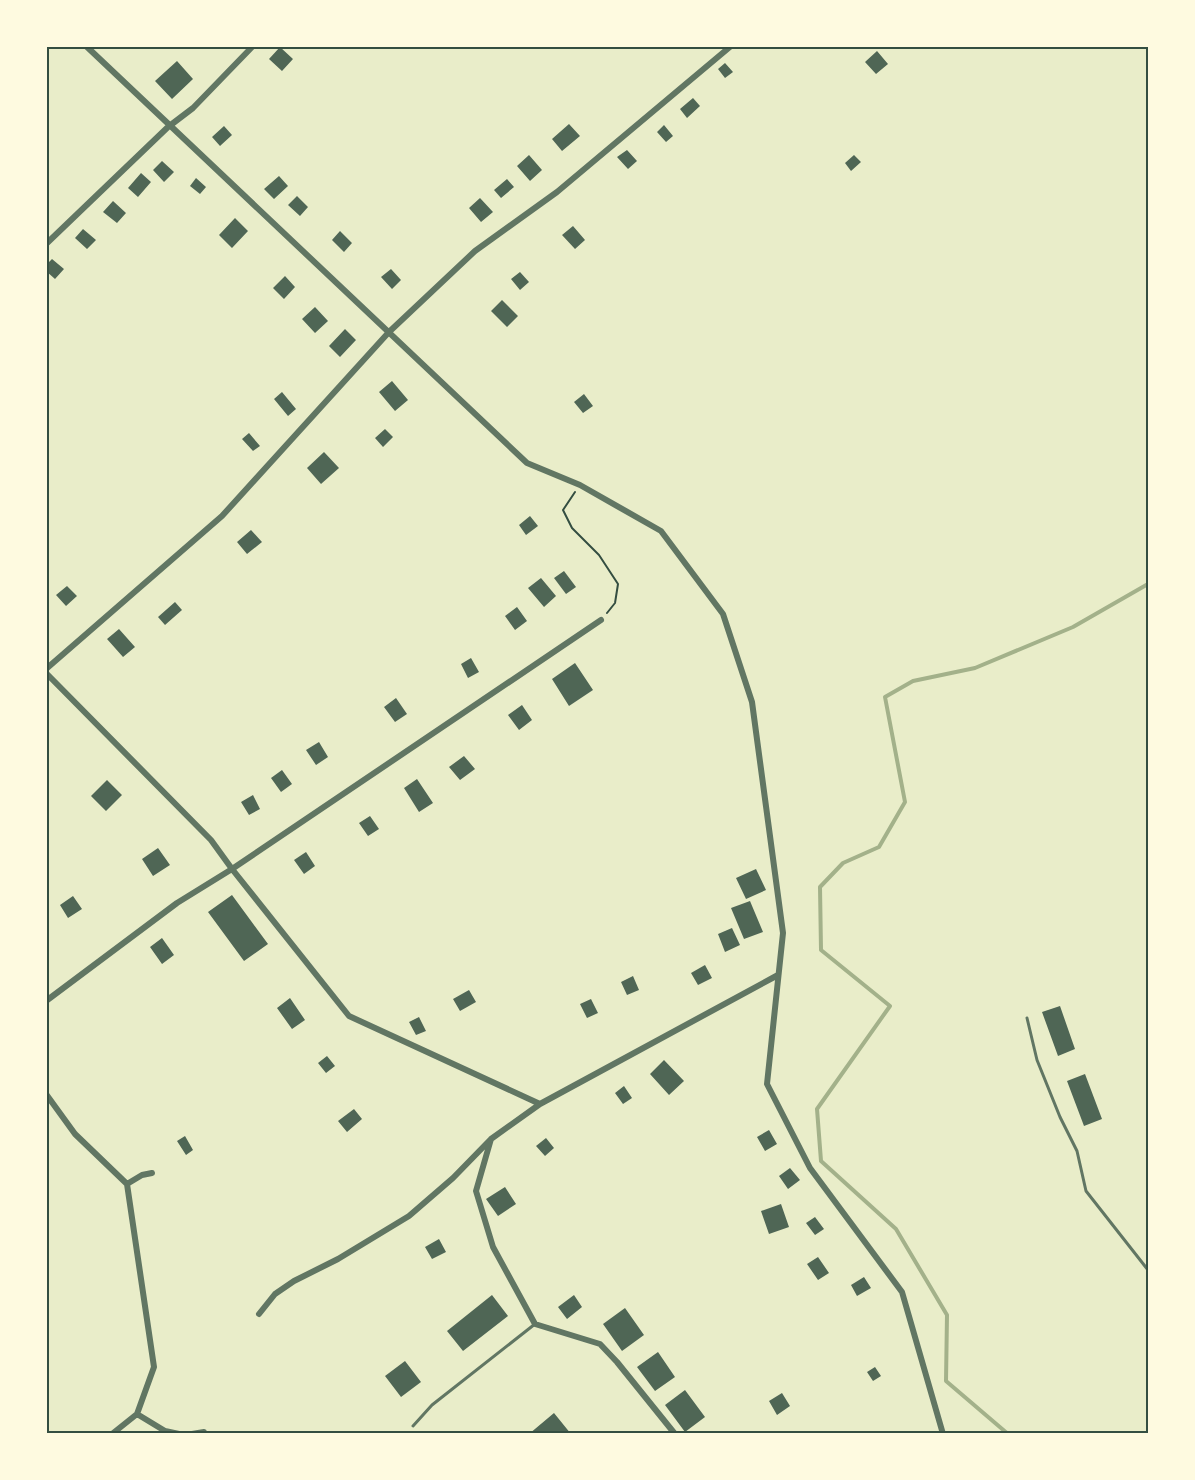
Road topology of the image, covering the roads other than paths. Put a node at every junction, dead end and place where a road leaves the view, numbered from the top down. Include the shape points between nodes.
1 (86, 46) edge
2 (253, 46) edge
3 (731, 46) edge
4 (168, 127) junction
5 (46, 244) edge
6 (389, 333) junction
7 (601, 620) road end
8 (46, 671) edge
9 (232, 869) junction
10 (778, 975) junction
11 (46, 1001) edge
12 (1027, 1018) dead end
13 (46, 1094) edge
14 (540, 1104) junction
15 (492, 1139) junction
16 (152, 1173) dead end
17 (128, 1184) junction
18 (1149, 1270) edge
19 (259, 1314) dead end
20 (535, 1324) junction
21 (137, 1414) junction
22 (413, 1426) dead end
23 (204, 1432) edge
24 (112, 1434) edge
25 (179, 1434) edge
26 (192, 1434) edge
27 (675, 1434) edge
28 (943, 1434) edge

1 - 4 street
2 - 4 street via 193,108
3 - 6 street via 557,192 475,251
4 - 5 street
4 - 6 street
6 - 8 street via 222,516
6 - 10 street via 527,463 580,485 661,531 723,614 752,702 783,933
7 - 9 street
8 - 9 street via 211,840
9 - 11 street via 177,903
9 - 14 street via 349,1016
10 - 14 street
10 - 28 street via 767,1084 810,1168 902,1292
12 - 18 lane via 1037,1060 1077,1151 1086,1191
13 - 17 street via 75,1134
14 - 15 street
15 - 19 street via 409,1216 294,1281 275,1294
15 - 20 street via 476,1191 493,1247
16 - 17 street
17 - 21 street via 154,1367
20 - 22 lane via 432,1405
20 - 27 street via 600,1344
21 - 24 street
21 - 25 street via 165,1431
23 - 26 street

